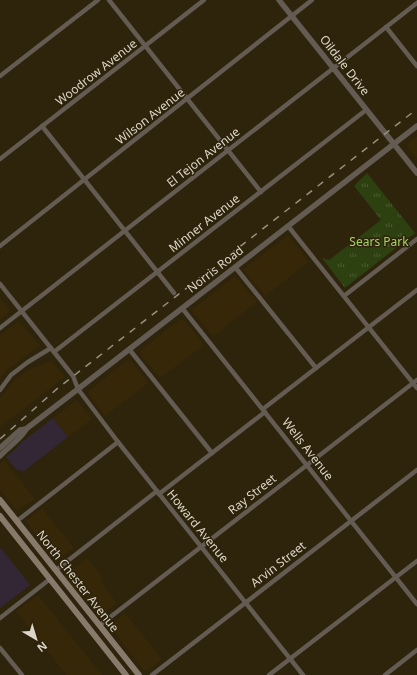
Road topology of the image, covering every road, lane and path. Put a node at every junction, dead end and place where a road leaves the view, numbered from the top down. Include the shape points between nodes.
1 (98, 0) edge
2 (109, 0) edge
3 (204, 0) edge
4 (279, 0) edge
5 (312, 0) edge
6 (417, 3) edge
7 (292, 16) junction
8 (386, 27) junction
9 (145, 46) junction
10 (417, 66) edge
11 (334, 68) junction
12 (0, 75) edge
13 (188, 99) junction
14 (366, 110) junction
15 (42, 126) junction
16 (417, 126) edge
17 (394, 143) junction
18 (228, 150) junction
19 (0, 159) edge
20 (417, 173) edge
21 (85, 180) junction
22 (261, 192) junction
23 (288, 226) junction
24 (125, 231) junction
25 (417, 239) edge
26 (0, 246) edge
27 (235, 267) junction
28 (157, 272) junction
29 (0, 284) edge
30 (417, 290) edge
31 (174, 293) dead end
32 (344, 296) junction
33 (182, 308) junction
34 (22, 311) junction
35 (0, 328) edge
36 (369, 328) junction
37 (129, 349) junction
38 (53, 350) junction
39 (316, 368) junction
40 (415, 381) edge
41 (417, 388) edge
42 (78, 389) junction
43 (0, 390) edge
44 (264, 410) junction
45 (26, 429) junction
46 (118, 442) junction
47 (0, 448) edge
48 (212, 453) junction
49 (0, 456) edge
50 (307, 464) junction
51 (417, 470) edge
52 (158, 492) junction
53 (0, 500) edge
54 (0, 516) edge
55 (17, 521) junction
56 (351, 521) junction
57 (201, 546) junction
58 (417, 561) edge
59 (56, 570) junction
60 (396, 577) junction
61 (50, 579) junction
62 (68, 586) junction
63 (246, 602) junction
64 (417, 604) edge
65 (0, 618) edge
66 (100, 625) junction
67 (0, 648) edge
68 (417, 650) edge
69 (290, 658) junction
70 (22, 675) edge
71 (126, 675) edge
72 (139, 675) edge
73 (152, 675) edge
74 (269, 675) edge
75 (303, 675) edge
76 (385, 675) edge

1 - 12 street
2 - 9 street
3 - 9 street, Woodrow Avenue
4 - 7 street, Oildale Drive
5 - 7 street, Wilson Avenue
6 - 8 street, El Tejon Avenue
7 - 11 street, Oildale Drive
7 - 13 street, Wilson Avenue
8 - 10 street
8 - 11 street, El Tejon Avenue
9 - 13 street
9 - 15 street, Woodrow Avenue
11 - 14 street, Oildale Drive
11 - 18 street, El Tejon Avenue
13 - 18 street
13 - 21 street, Wilson Avenue
14 - 17 street, Oildale Drive
14 - 22 street, Minner Avenue
15 - 19 street, Woodrow Avenue
15 - 21 street
16 - 17 street, Norris Road
17 - 20 street, Oildale Drive
17 - 23 street, Norris Road
18 - 22 street
18 - 24 street, El Tejon Avenue
21 - 24 street
21 - 26 street, Wilson Avenue
22 - 28 street, Minner Avenue
23 - 27 street, Norris Road
23 - 32 street
24 - 28 street
24 - 34 street, El Tejon Avenue
25 - 32 street
27 - 33 street, Norris Road
27 - 39 street
28 - 31 street
28 - 38 street, Minner Avenue
29 - 34 street, Howard Avenue
30 - 36 street
32 - 36 street
33 - 37 street, Norris Road
33 - 44 street, Wells Avenue
34 - 35 street, El Tejon Avenue
34 - 38 street, Howard Avenue
36 - 39 street
36 - 40 street
37 - 42 street, Norris Road
37 - 48 street
38 - 42 street, Howard Avenue via 73,376
38 - 43 street, Minner Avenue via 28,362 11,375
39 - 44 street
40 - 41 street
40 - 50 street, Ray Street
42 - 45 street, Norris Road
42 - 46 street, Howard Avenue
44 - 48 street
44 - 50 street, Wells Avenue
45 - 47 street, Norris Road via 20,430
45 - 49 street, Norris Road via 24,434
46 - 52 street, Howard Avenue
46 - 55 street
48 - 52 street
50 - 56 street, Wells Avenue
50 - 57 street, Ray Street
51 - 56 street, Arvin Street
52 - 57 street, Howard Avenue
52 - 59 street
53 - 55 main road, North Chester Avenue
54 - 61 main road, North Chester Avenue
55 - 59 main road, North Chester Avenue
56 - 60 street, Wells Avenue
56 - 63 street, Arvin Street
57 - 63 street, Howard Avenue
57 - 66 street, Ray Street
58 - 60 street
59 - 62 main road, North Chester Avenue
60 - 64 street, Wells Avenue
60 - 69 street
61 - 62 main road via 55,577
61 - 65 street
61 - 71 main road, North Chester Avenue
62 - 66 main road, North Chester Avenue
63 - 69 street, Howard Avenue
63 - 73 street, Arvin Street
66 - 72 main road, North Chester Avenue
67 - 70 street
68 - 76 street
69 - 74 street
69 - 75 street, Howard Avenue

